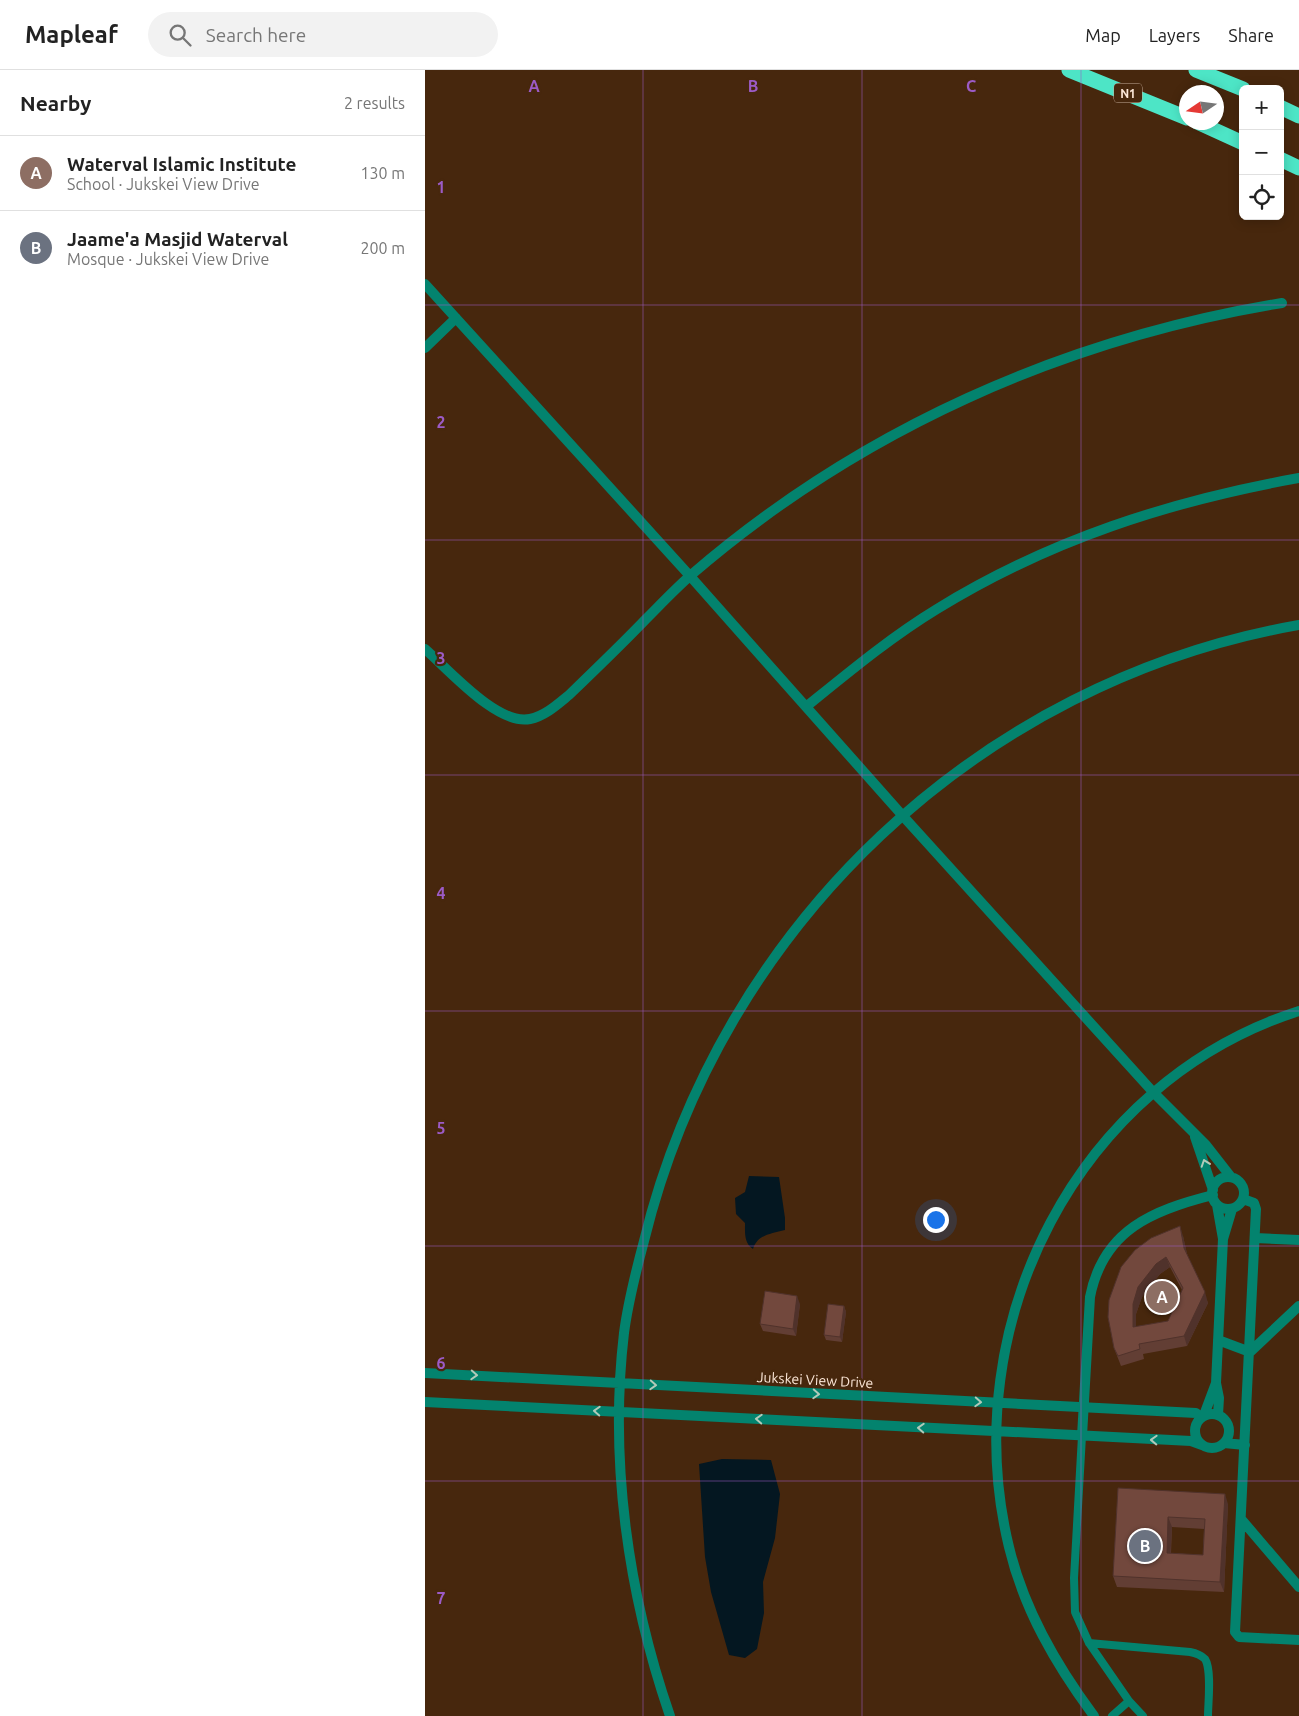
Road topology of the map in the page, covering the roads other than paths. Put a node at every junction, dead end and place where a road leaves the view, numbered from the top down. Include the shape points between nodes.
1 (1069, 70) edge
2 (1195, 70) edge
3 (1239, 87) edge
4 (1284, 109) edge
5 (1179, 115) edge
6 (1299, 116) edge
7 (1215, 130) edge
8 (1239, 141) edge
9 (1284, 161) edge
10 (1299, 168) edge
11 (425, 284) edge
12 (1282, 303) dead end
13 (456, 318) junction
14 (425, 348) edge
15 (1299, 478) edge
16 (690, 576) junction
17 (1299, 625) edge
18 (425, 649) edge
19 (807, 706) junction
20 (902, 815) junction
21 (1299, 1011) edge
22 (1153, 1092) junction
23 (1195, 1136) junction
24 (1231, 1178) junction
25 (1214, 1196) junction
26 (1243, 1199) junction
27 (1232, 1209) junction
28 (1223, 1238) junction
29 (1255, 1238) junction
30 (1299, 1240) edge
31 (1299, 1306) edge
32 (1218, 1340) junction
33 (1250, 1352) junction
34 (425, 1373) edge
35 (620, 1383) junction
36 (1216, 1383) junction
37 (425, 1402) edge
38 (997, 1403) junction
39 (1083, 1407) junction
40 (618, 1412) junction
41 (1202, 1417) junction
42 (1222, 1418) junction
43 (1246, 1420) junction
44 (995, 1432) junction
45 (1082, 1436) junction
46 (1224, 1443) junction
47 (1202, 1445) junction
48 (1245, 1445) junction
49 (1241, 1519) junction
50 (1299, 1587) edge
51 (1299, 1640) edge
52 (1089, 1643) junction
53 (1129, 1701) junction
54 (671, 1716) edge
55 (1094, 1716) edge
56 (1112, 1716) edge
57 (1143, 1716) edge
58 (1207, 1716) edge

1 - 5 highway, N1
2 - 3 highway
4 - 6 highway
7 - 8 highway
9 - 10 highway
11 - 13 street
12 - 16 street via 1136,335 986,388 911,425 835,471 747,530
13 - 14 street
13 - 16 street
15 - 19 street via 1165,507 1022,563 936,609 864,660
16 - 18 street via 569,696 548,712 532,719 517,720 493,710
16 - 19 street
17 - 20 street via 1202,648 1157,663 1080,696 1030,723 977,758
19 - 20 street
20 - 22 street
20 - 35 street via 821,896 784,942 751,990 699,1082 667,1158 653,1202 624,1330
21 - 22 street via 1223,1044
22 - 23 street
22 - 38 street via 1097,1152 1058,1208 1029,1267 1009,1328
23 - 24 street
25 -> 23 street
24 - 25 street via 1219,1180
24 - 26 street via 1243,1187
25 - 27 street via 1227,1209
25 - 28 street
25 - 39 street via 1174,1204 1141,1220 1101,1262 1090,1297
26 - 27 street
26 - 29 street via 1254,1203 1256,1209
27 - 28 street
28 - 32 street
29 - 30 street
29 - 33 street
31 - 33 street
32 - 33 street
32 - 36 street
33 - 43 street
34 -> 35 street, Jukskei View Drive
35 -> 38 street, Jukskei View Drive
35 - 40 street
36 - 41 street
36 - 42 street
40 -> 37 street
38 - 39 street, Jukskei View Drive
38 - 44 street
39 - 41 street, Jukskei View Drive via 1195,1413
39 - 45 street
44 -> 40 street
40 - 54 street via 630,1562 640,1616
41 - 42 street
41 - 47 street via 1195,1432
42 - 43 street
42 - 46 street via 1229,1433
43 - 48 street
44 - 45 street
44 - 55 street via 1001,1508 1019,1581 1065,1678
47 -> 45 street via 1191,1441
45 - 52 lane via 1073,1597 1080,1627
46 - 47 street via 1216,1448
46 - 48 street
48 - 49 street
49 - 50 street
49 - 51 street via 1235,1632 1239,1637
52 - 53 lane
52 - 58 lane via 1190,1652 1202,1657 1208,1670
53 - 56 lane
53 - 57 lane

